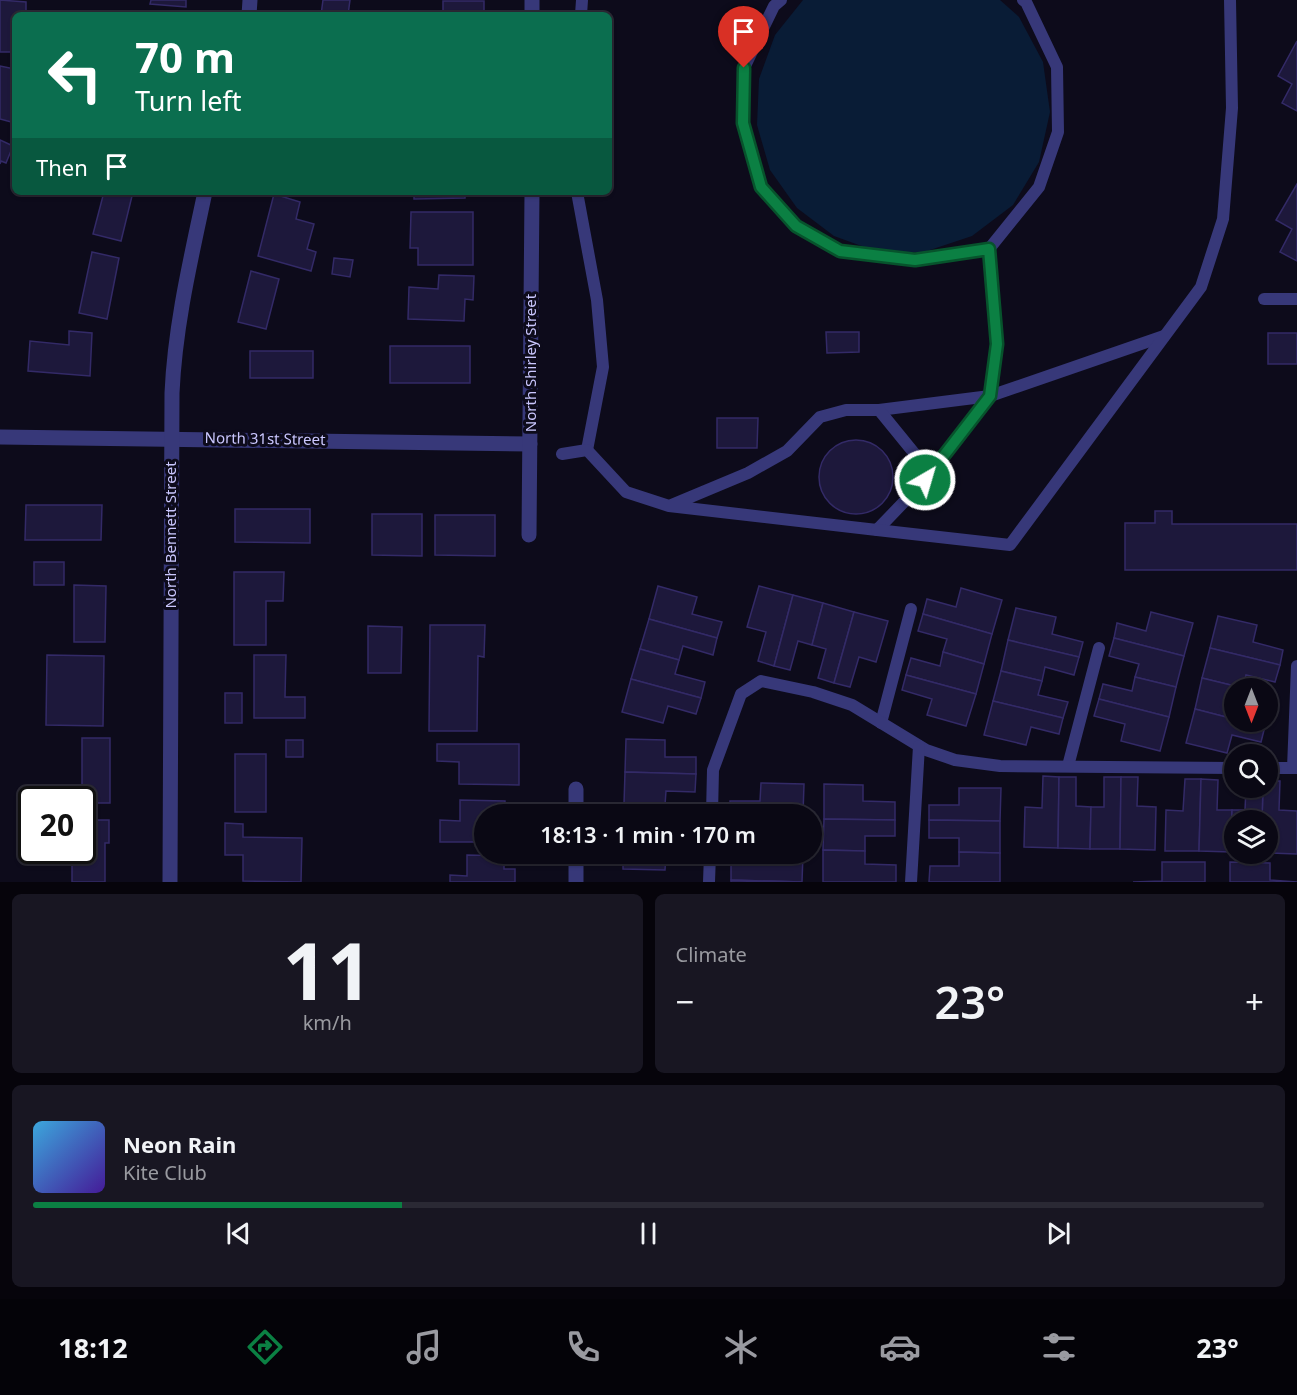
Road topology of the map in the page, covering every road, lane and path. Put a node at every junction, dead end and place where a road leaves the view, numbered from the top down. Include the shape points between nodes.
1 (781, 0) edge
2 (1023, 0) edge
3 (1230, 0) edge
4 (204, 195) edge
5 (532, 195) edge
6 (578, 195) edge
7 (989, 249) junction
8 (1297, 299) edge
9 (1264, 300) dead end
10 (1164, 336) junction
11 (990, 396) junction
12 (879, 410) junction
13 (0, 436) edge
14 (171, 438) junction
15 (531, 444) junction
16 (587, 450) junction
17 (562, 454) dead end
18 (925, 480) junction
19 (669, 506) junction
20 (877, 530) junction
21 (529, 535) dead end
22 (911, 609) dead end
23 (1099, 648) dead end
24 (1297, 666) edge
25 (881, 723) junction
26 (919, 746) junction
27 (1068, 766) junction
28 (1224, 768) edge
29 (1278, 768) edge
30 (1295, 768) edge
31 (576, 789) dead end
32 (576, 804) edge
33 (712, 804) edge
34 (576, 864) edge
35 (710, 864) edge
36 (170, 882) edge
37 (576, 882) edge
38 (709, 882) edge
39 (911, 882) edge

1 - 7 lane via 774,6 744,68 743,123 761,187 796,226 840,251 915,260
2 - 7 lane via 1057,67 1058,132 1039,186
3 - 10 lane via 1232,108 1223,219 1201,287
4 - 14 street, North Bennett Street via 173,362
5 - 15 street, North Shirley Street
6 - 16 lane via 597,300 603,367
7 - 11 lane via 997,344
8 - 9 lane
10 - 11 lane
10 - 20 lane via 1010,545
11 - 12 lane
11 - 18 lane
12 - 18 lane via 923,464
12 - 19 lane via 846,410 819,417 788,451 748,473
13 - 14 street, North 31st Street
14 - 15 street, North 31st Street
14 - 36 street, North Bennett Street
15 - 21 street, North Shirley Street
16 - 17 lane
16 - 19 lane via 626,492
18 - 20 lane
19 - 20 lane
22 - 25 lane
23 - 27 lane
24 - 30 lane
25 - 26 lane
25 - 33 lane via 852,705 761,681 741,694 713,770
26 - 27 lane via 955,760 1000,766
26 - 39 lane
27 - 28 lane
29 - 30 lane
31 - 32 street
34 - 37 street
35 - 38 lane

